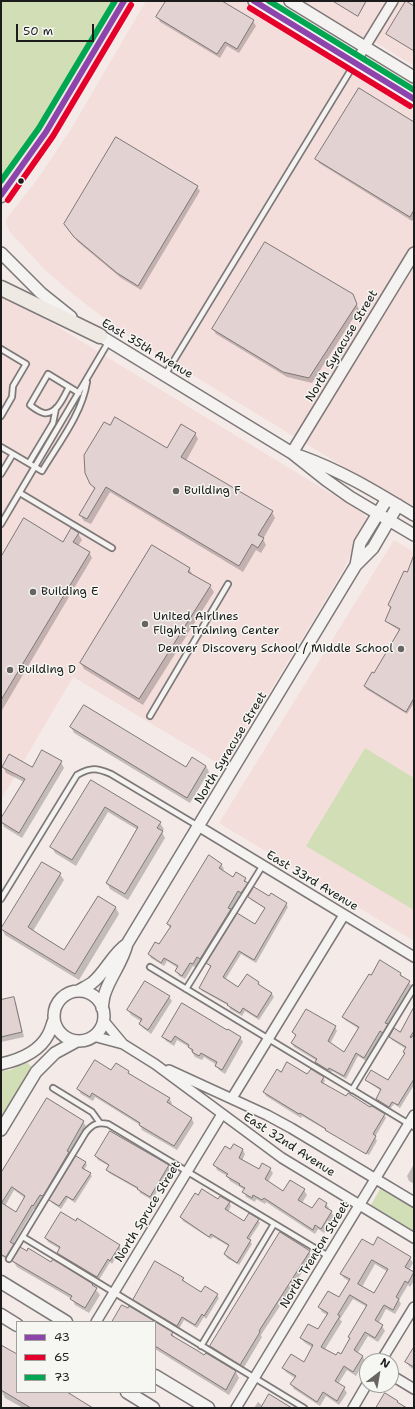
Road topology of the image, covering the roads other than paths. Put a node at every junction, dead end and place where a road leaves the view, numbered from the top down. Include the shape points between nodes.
1 (124, 1) edge
2 (254, 1) edge
3 (290, 1) edge
4 (393, 1) edge
5 (365, 47) junction
6 (355, 63) junction
7 (414, 77) edge
8 (414, 99) edge
9 (1, 195) edge
10 (1, 253) edge
11 (414, 253) edge
12 (1, 288) edge
13 (105, 339) junction
14 (1, 349) edge
15 (165, 375) junction
16 (87, 378) junction
17 (70, 387) junction
18 (79, 393) junction
19 (56, 408) junction
20 (1, 416) edge
21 (1, 447) edge
22 (292, 453) junction
23 (13, 454) junction
24 (29, 463) junction
25 (35, 467) junction
26 (1, 474) edge
27 (20, 492) junction
28 (387, 499) junction
29 (398, 505) junction
30 (378, 513) junction
31 (414, 515) edge
32 (389, 520) junction
33 (1, 524) edge
34 (414, 535) edge
35 (112, 548) dead end
36 (356, 565) junction
37 (228, 584) dead end
38 (150, 716) dead end
39 (198, 826) junction
40 (263, 865) junction
41 (1, 899) edge
42 (344, 915) junction
43 (127, 944) junction
44 (414, 957) edge
45 (150, 967) dead end
46 (414, 988) edge
47 (186, 989) junction
48 (78, 991) junction
49 (102, 1008) junction
50 (54, 1020) junction
51 (103, 1020) junction
52 (93, 1036) junction
53 (268, 1039) junction
54 (77, 1041) junction
55 (122, 1044) junction
56 (1, 1064) edge
57 (155, 1064) junction
58 (53, 1088) dead end
59 (352, 1090) junction
60 (232, 1098) junction
61 (222, 1114) junction
62 (414, 1115) edge
63 (100, 1123) junction
64 (411, 1126) edge
65 (1, 1130) edge
66 (187, 1172) junction
67 (375, 1178) junction
68 (414, 1202) edge
69 (360, 1204) junction
70 (274, 1224) junction
71 (23, 1237) junction
72 (414, 1238) edge
73 (328, 1256) junction
74 (9, 1259) dead end
75 (1, 1282) edge
76 (114, 1292) junction
77 (413, 1310) edge
78 (1, 1315) edge
79 (64, 1321) edge
80 (97, 1321) edge
81 (16, 1324) edge
82 (202, 1346) junction
83 (386, 1353) edge
84 (156, 1377) edge
85 (254, 1378) junction
86 (399, 1380) edge
87 (414, 1389) edge
88 (129, 1393) edge
89 (362, 1393) edge
90 (153, 1408) edge
91 (208, 1408) edge
92 (236, 1408) edge
93 (304, 1408) edge
94 (353, 1408) edge

1 - 9 main road via 46,132
2 - 6 street
3 - 5 street
4 - 5 street
5 - 6 street
5 - 7 street
6 - 8 street
6 - 15 lane
10 - 13 street, East 35th Avenue via 24,278 53,303
11 - 22 street, North Syracuse Street
12 - 13 main road
13 - 15 street, East 35th Avenue
13 - 16 lane
14 - 20 lane via 26,364 14,386 12,398
15 - 22 street, East 35th Avenue
16 - 18 lane
16 - 25 lane via 85,394 79,409 42,471
17 - 18 lane
17 - 19 lane
17 - 19 lane via 48,374 30,405 43,413
18 - 25 lane
19 - 24 lane via 53,423
21 - 23 lane
22 - 28 street, East 35th Avenue via 359,481
22 - 30 street, East 35th Avenue via 326,480
23 - 24 lane
23 - 26 lane
24 - 25 lane
25 - 27 lane
27 - 33 lane
27 - 35 lane
28 - 29 street, East 35th Avenue
28 - 30 street, North Syracuse Street
29 - 31 street, East 35th Avenue
29 - 32 street, North Syracuse Street
30 - 32 street, East 35th Avenue
30 - 36 street, North Syracuse Street via 360,543
32 - 34 street, East 35th Avenue
32 - 36 street, North Syracuse Street via 372,548
36 - 39 street, North Syracuse Street
37 - 38 lane
39 - 40 street, East 33rd Avenue
39 - 41 lane via 111,774 99,769 86,770 77,775
39 - 43 street, North Syracuse Street
40 - 42 street, East 33rd Avenue
40 - 47 lane
42 - 44 street, East 33rd Avenue
42 - 53 street
43 - 48 street, North Syracuse Street via 118,950 96,980
43 - 49 street, North Syracuse Street via 107,987
45 - 47 lane
46 - 59 lane
47 - 53 lane
48 - 49 street via 93,995
48 - 50 street via 70,992 57,1003
49 - 51 street
50 - 54 street via 56,1028 62,1034
50 - 56 street via 48,1035 39,1046 16,1061
51 - 52 street
51 - 55 street, East 32nd Avenue
52 - 54 street
52 - 55 street, East 32nd Avenue
53 - 59 lane
53 - 60 street
54 - 65 street via 55,1053 36,1072
55 - 57 street, East 32nd Avenue
57 - 60 street, East 32nd Avenue
57 - 61 street, East 32nd Avenue
58 - 63 lane via 92,1112
59 - 64 lane
60 - 67 street, East 32nd Avenue via 291,1128
61 - 66 street, North Spruce Street
61 - 69 street, East 32nd Avenue via 282,1158
62 - 64 street, North Trenton Street
63 - 66 lane via 108,1124
63 - 71 lane via 93,1125 86,1132
64 - 67 street, North Trenton Street
66 - 70 lane
66 - 76 street, North Spruce Street
67 - 68 street, East 32nd Avenue
67 - 69 street, North Trenton Street
69 - 72 street, East 32nd Avenue
69 - 73 street, North Trenton Street
70 - 73 lane
70 - 82 lane
71 - 74 lane
71 - 76 lane
73 - 85 street, North Trenton Street
75 - 79 main road
76 - 80 street, North Spruce Street
76 - 82 lane
77 - 83 street
78 - 81 main road
82 - 85 lane
84 - 91 main road
85 - 92 street, North Trenton Street
85 - 93 lane
86 - 87 street
88 - 90 main road
89 - 94 street

